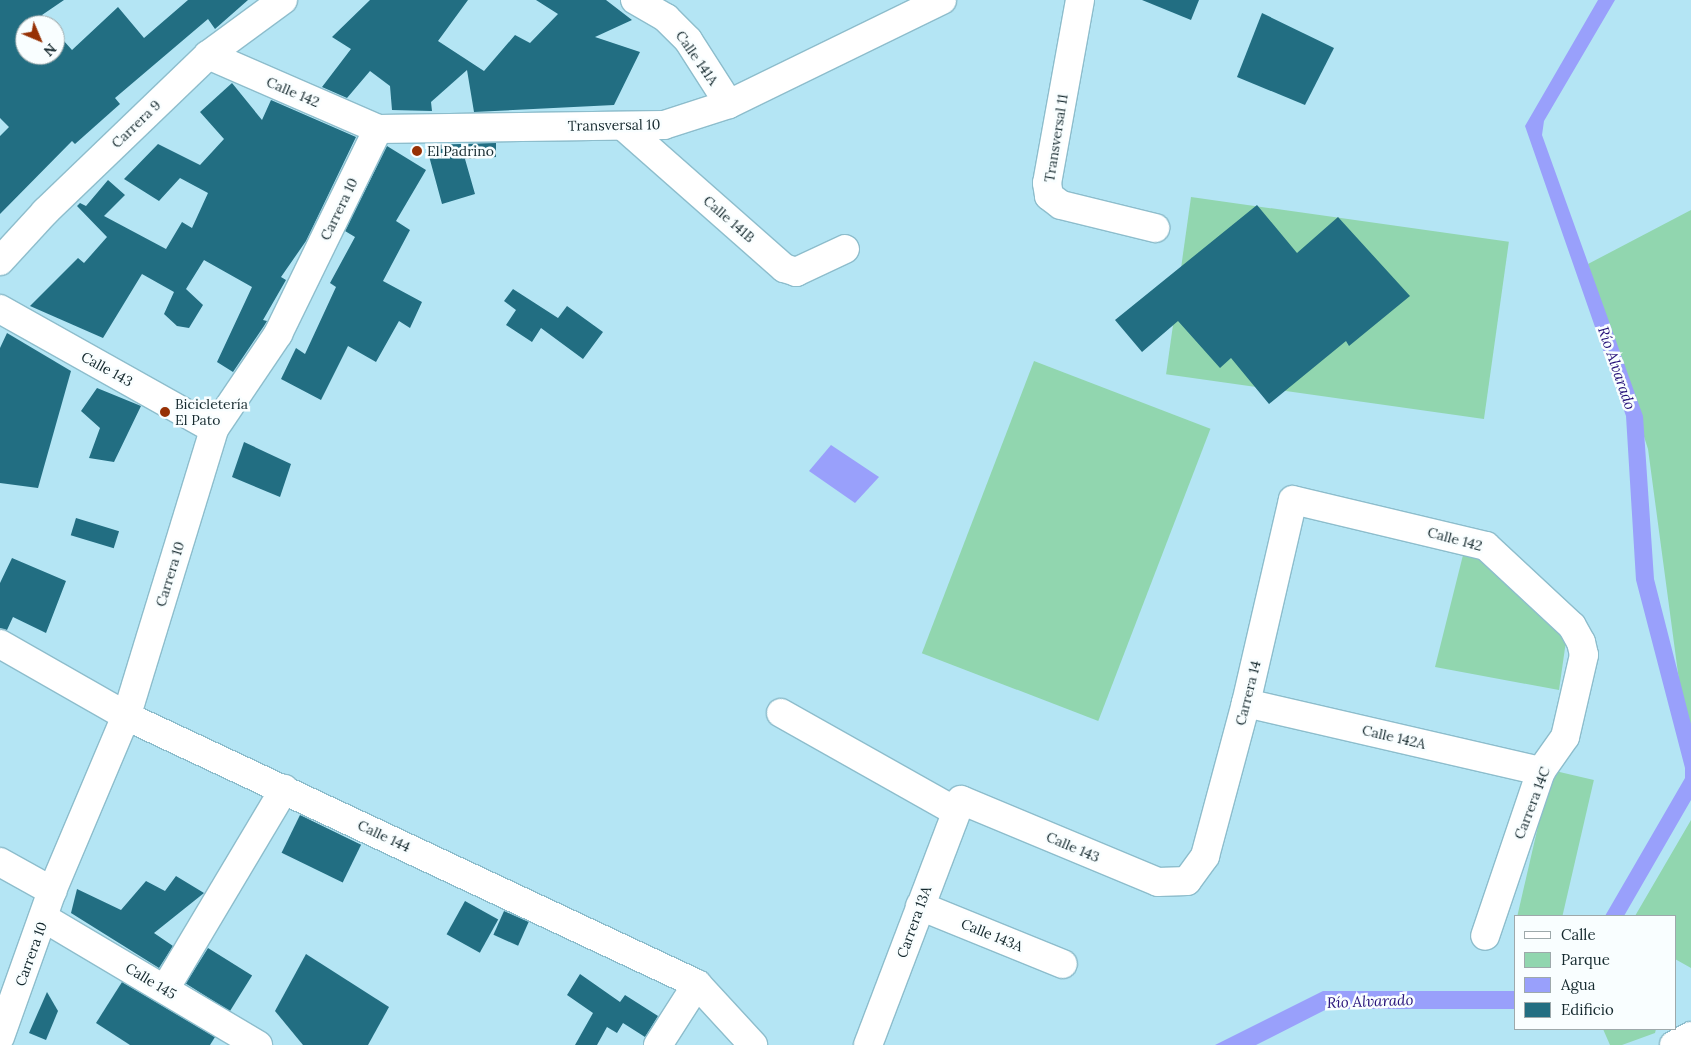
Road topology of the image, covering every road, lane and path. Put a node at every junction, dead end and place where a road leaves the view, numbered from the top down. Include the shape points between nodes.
1 (283, 0) edge
2 (942, 0) edge
3 (1080, 0) edge
4 (641, 1) edge
5 (208, 55) junction
6 (729, 104) junction
7 (623, 126) junction
8 (378, 129) junction
9 (1155, 228) dead end
10 (845, 249) dead end
11 (0, 261) edge
12 (0, 309) edge
13 (214, 429) junction
14 (1293, 500) joint
15 (1581, 642) joint
16 (0, 644) edge
17 (1246, 703) junction
18 (781, 713) dead end
19 (126, 716) junction
20 (1541, 771) junction
21 (284, 790) junction
22 (958, 806) junction
23 (0, 862) edge
24 (1187, 881) joint
25 (52, 891) junction
26 (920, 906) junction
27 (44, 918) junction
28 (1485, 936) dead end
29 (1063, 964) dead end
30 (697, 984) junction
31 (165, 990) junction
32 (1691, 1036) edge
33 (0, 1037) edge
34 (258, 1045) edge
35 (658, 1045) edge
36 (753, 1045) edge
37 (868, 1045) edge
38 (1674, 1045) edge

1 - 5 street, Carrera 9
2 - 6 street, Transversal 10
3 - 9 street, Transversal 11 via 1047,183 1048,196 1061,205
4 - 6 street, Calle 141A via 666,18 688,40
5 - 8 street, Calle 142
5 - 11 street, Carrera 9 via 45,212
6 - 7 street, Transversal 10 via 664,125
7 - 8 street, Transversal 10
7 - 10 street, Calle 141B via 784,268 796,272
8 - 13 street, Carrera 10 via 278,334
12 - 13 street, Calle 143
13 - 19 street, Carrera 10
14 - 15 street, Calle 142 via 1486,546 1572,626
14 - 17 street, Carrera 14
15 - 20 street, Carrera 14C via 1584,655 1565,737
16 - 19 street, Calle 144
17 - 20 street, Calle 142A
17 - 24 street, Carrera 14 via 1205,856
18 - 22 street, Calle 143
19 - 21 street, Calle 144
19 - 25 street, Carrera 10
20 - 28 street, Carrera 14C
21 - 30 street, Calle 144
21 - 31 street
22 - 24 street, Calle 143 via 1158,882
22 - 26 street, Carrera 13A
23 - 25 street
25 - 27 street, Carrera 10
26 - 29 street, Calle 143A
26 - 37 street, Carrera 13A
27 - 31 street, Calle 145
27 - 33 street, Carrera 10
30 - 35 street
30 - 36 street, Calle 144
31 - 34 street, Calle 145
32 - 38 street

